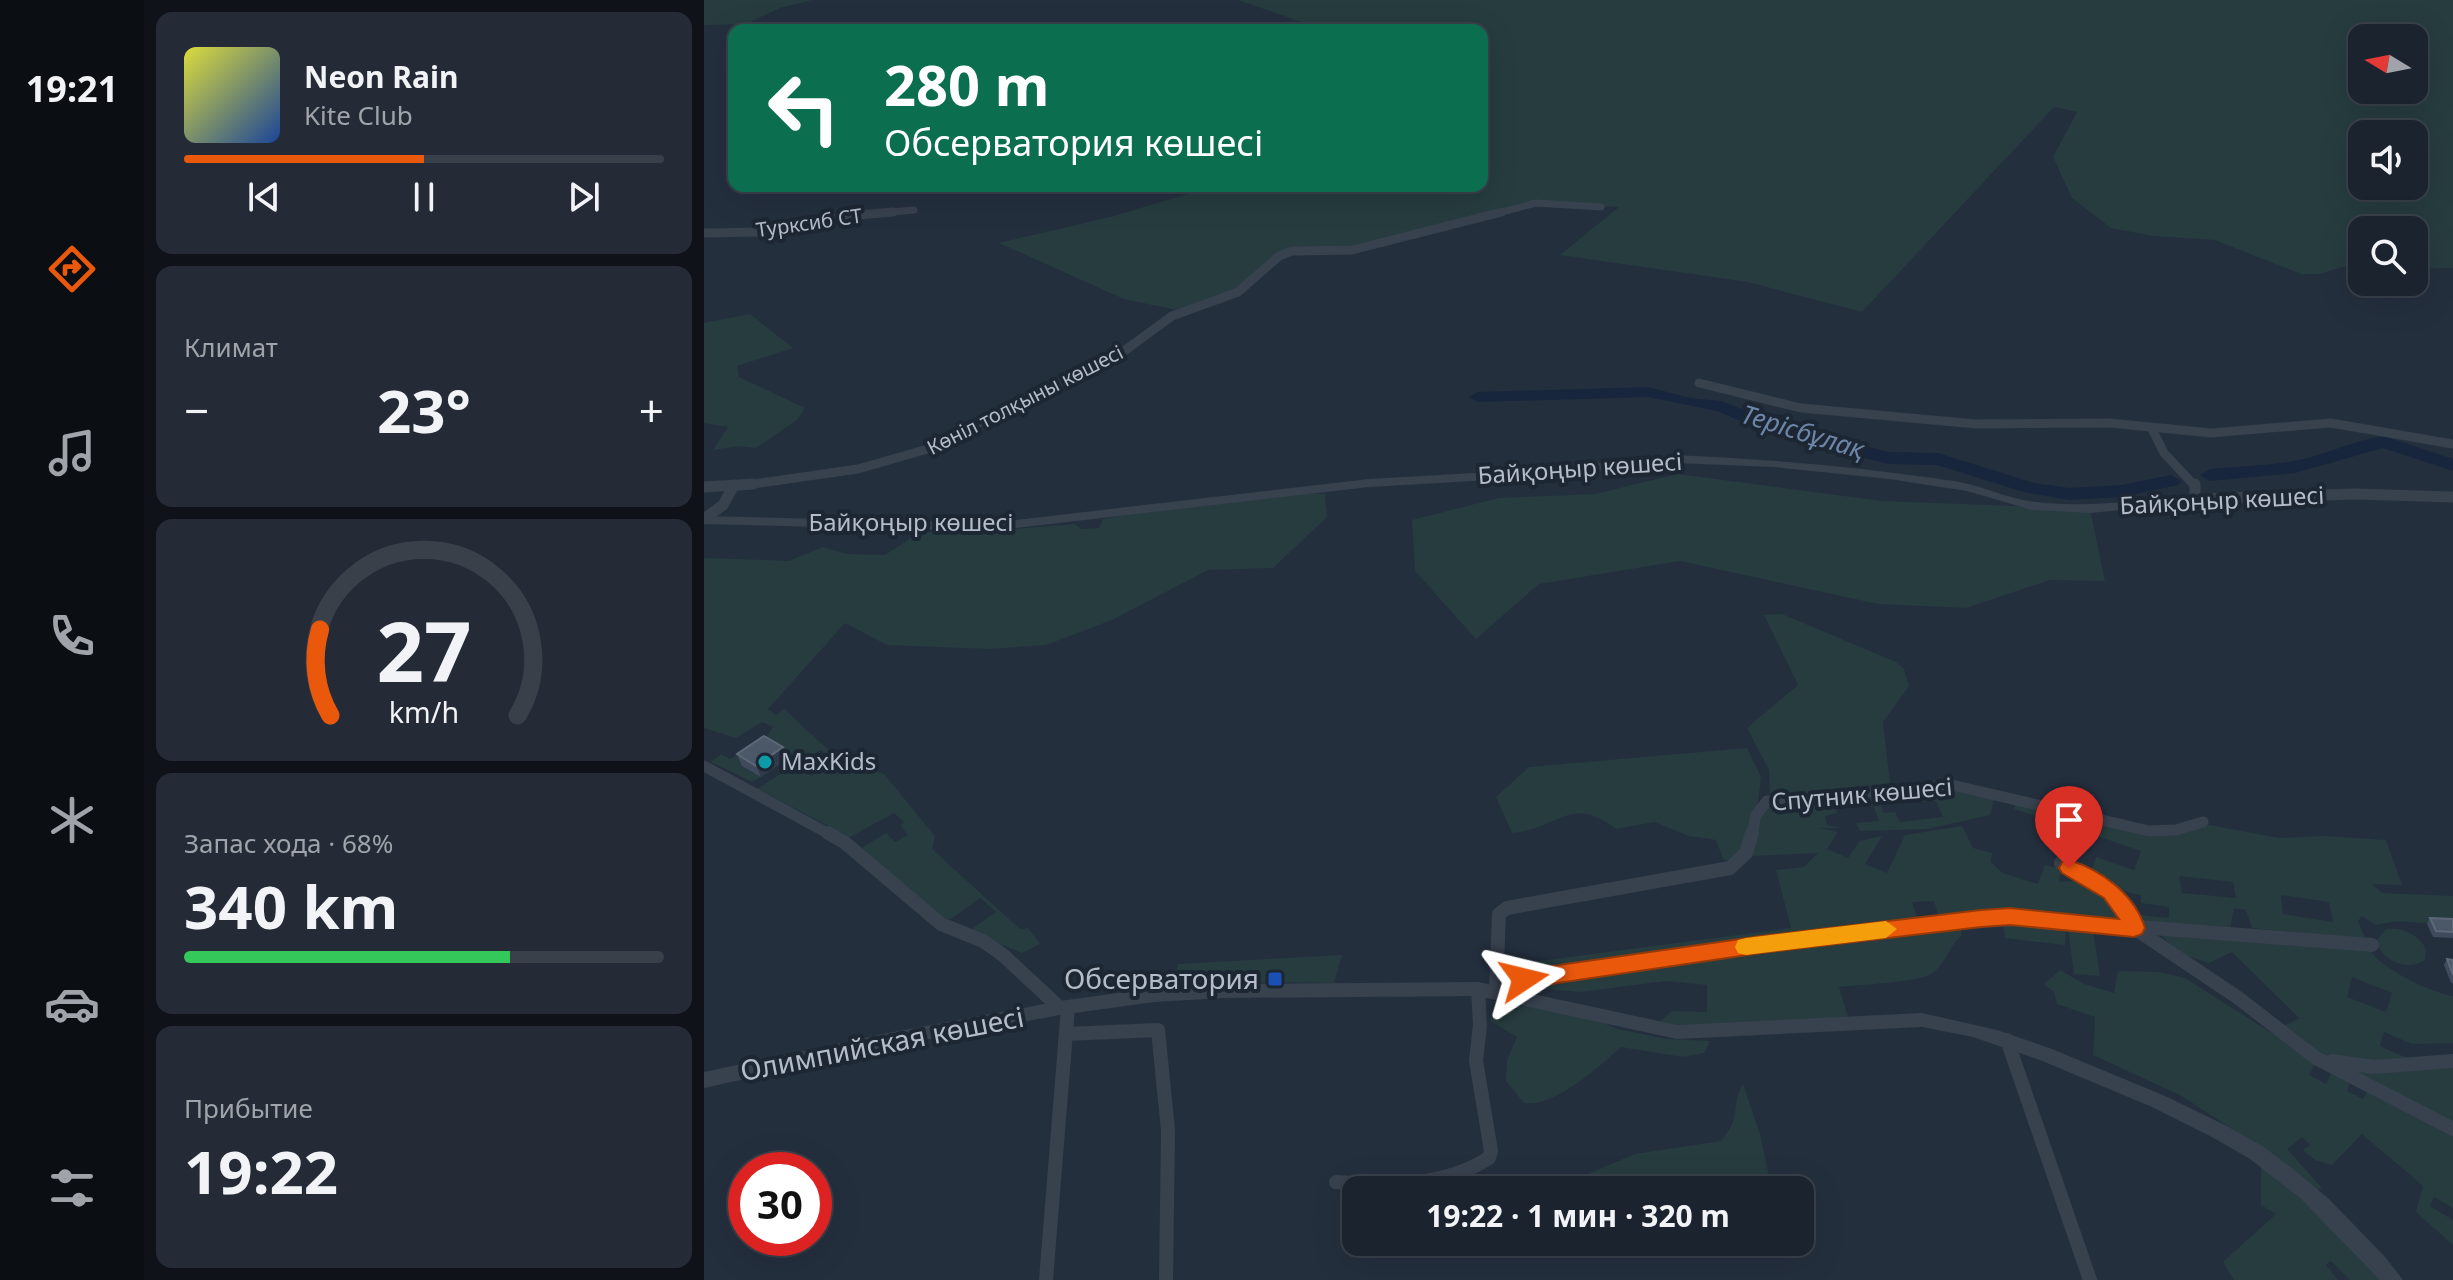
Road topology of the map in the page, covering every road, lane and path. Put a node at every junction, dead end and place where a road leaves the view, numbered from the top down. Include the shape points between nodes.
1 (1601, 207) dead end
2 (914, 210) dead end
3 (704, 233) edge
4 (1699, 383) dead end
5 (2152, 429) junction
6 (2453, 444) edge
7 (704, 480) edge
8 (710, 487) edge
9 (733, 487) junction
10 (2453, 497) edge
11 (2195, 499) junction
12 (704, 520) edge
13 (704, 766) edge
14 (2203, 822) dead end
15 (2061, 863) dead end
16 (2134, 928) junction
17 (2372, 945) dead end
18 (1487, 990) junction
19 (1064, 1008) junction
20 (1066, 1034) junction
21 (2007, 1040) junction
22 (2316, 1058) junction
23 (2453, 1061) edge
24 (704, 1080) edge
25 (2453, 1129) edge
26 (1336, 1182) dead end
27 (1046, 1280) edge
28 (1166, 1280) edge
29 (2090, 1280) edge
30 (2393, 1280) edge

1 - 9 street, Көніл толқыны көшесі via 1536,203 1352,250 1292,251 1238,292 1172,316 1116,357 999,411 945,444 858,469
2 - 3 street, Турксиб СТ via 846,216 769,232
4 - 5 street via 1801,408 1976,424 2110,423
5 - 6 street via 2255,432 2331,423
5 - 11 street via 2164,453 2195,483
7 - 8 street
8 - 9 street, Көніл толқыны көшесі
9 - 12 street via 723,505
10 - 11 street, Байқоңыр көшесі
11 - 12 street, Байқоңыр көшесі via 2090,509 2032,506 1968,487 1889,475 1674,459 1369,483 990,527
13 - 19 street, Олимпийская көшесі via 844,842 941,924 983,941
14 - 18 street, Спутник көшесі via 2149,831 1952,785 1767,801 1757,809 1747,855 1730,868 1507,908 1499,914
15 - 16 street via 2112,893
16 - 17 street
16 - 18 street via 1981,918 1540,974
16 - 22 street
18 - 19 street, Олимпийская көшесі via 1224,991
18 - 21 street, Олимпийская көшесі via 1677,1032 1922,1020
18 - 26 street via 1476,1061 1489,1158 1398,1186
19 - 20 street
19 - 24 street, Олимпийская көшесі
20 - 27 street
20 - 28 street via 1158,1030 1168,1130
21 - 29 street
21 - 30 street, Олимпийская көшесі via 2170,1106 2272,1164 2334,1216
22 - 23 street via 2374,1067
22 - 25 street

